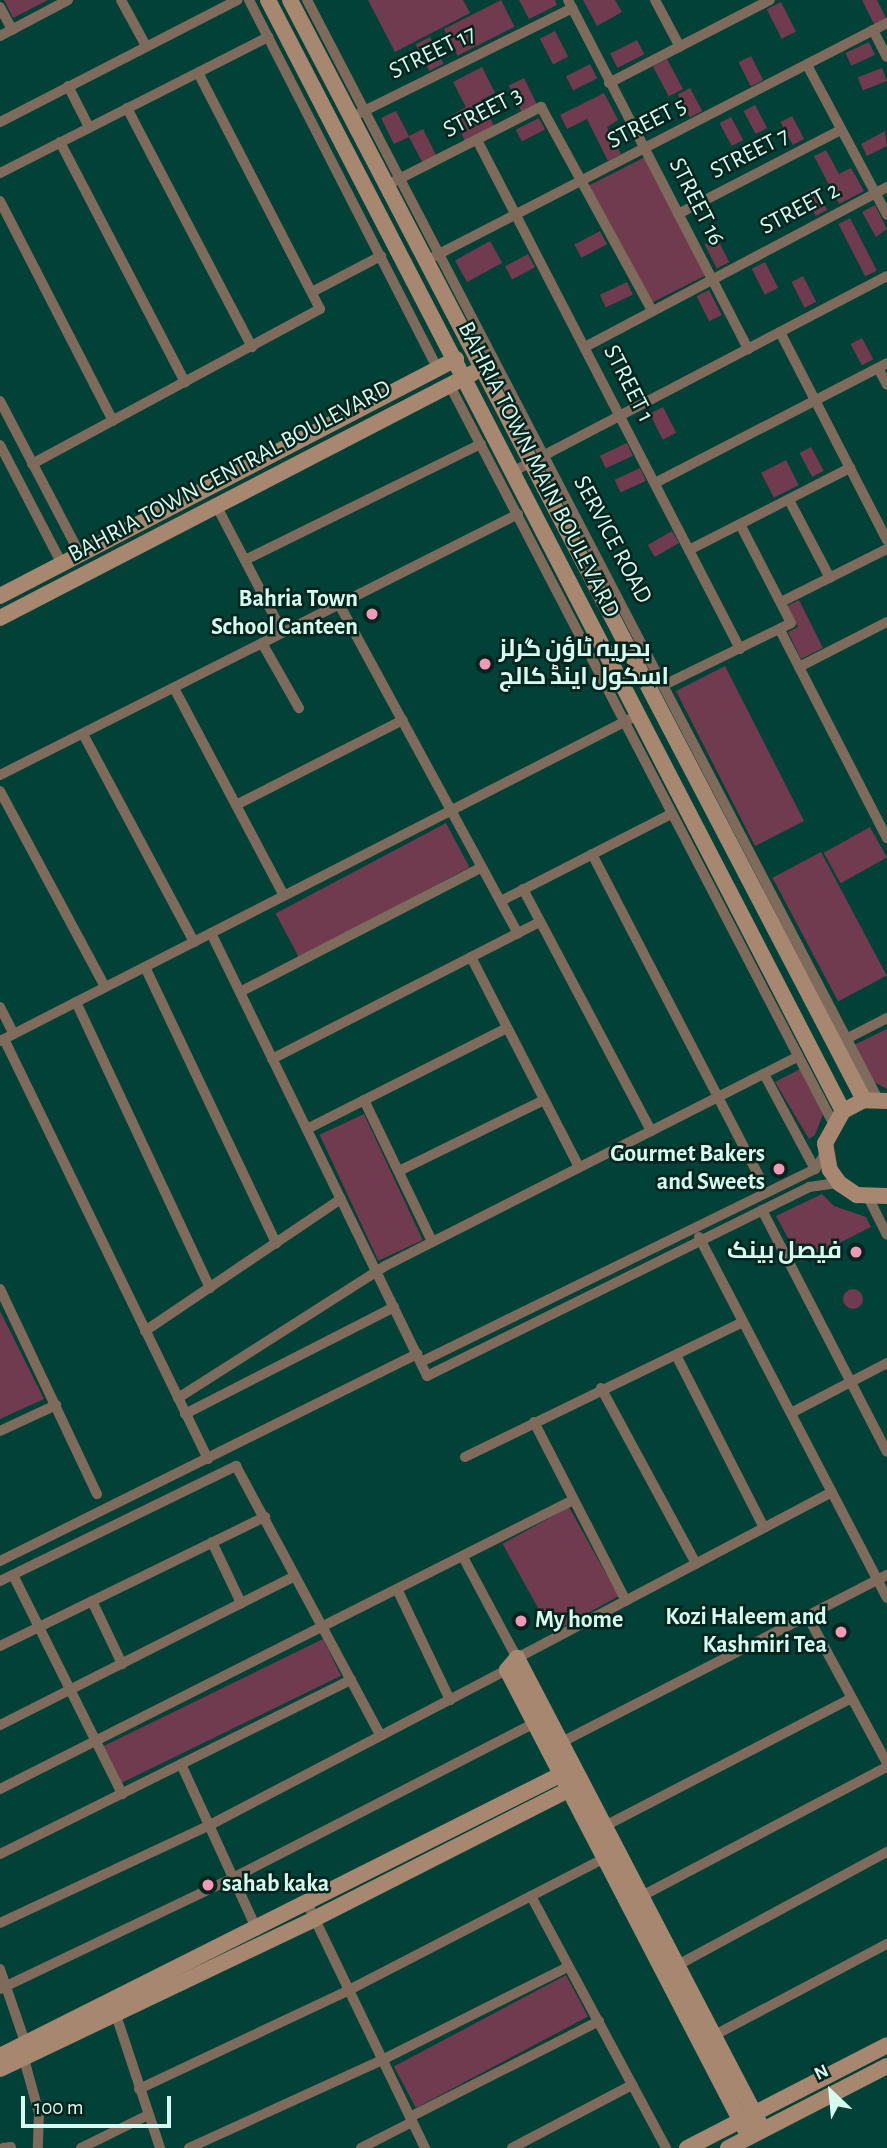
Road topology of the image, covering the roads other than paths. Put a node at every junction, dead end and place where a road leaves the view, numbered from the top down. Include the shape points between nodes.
1 (68, 0) edge
2 (121, 0) edge
3 (237, 0) edge
4 (249, 0) edge
5 (268, 0) edge
6 (290, 0) edge
7 (307, 0) edge
8 (655, 0) edge
9 (743, 0) edge
10 (770, 0) edge
11 (570, 4) edge
12 (0, 7) edge
13 (748, 11) junction
14 (887, 23) edge
15 (12, 30) junction
16 (873, 30) junction
17 (0, 36) edge
18 (268, 37) junction
19 (146, 46) junction
20 (680, 47) junction
21 (887, 57) edge
22 (807, 65) junction
23 (198, 73) junction
24 (610, 83) junction
25 (68, 86) junction
26 (127, 108) junction
27 (358, 114) junction
28 (0, 122) edge
29 (89, 127) junction
30 (841, 130) junction
31 (477, 140) junction
32 (60, 142) junction
33 (645, 148) junction
34 (0, 173) edge
35 (581, 181) junction
36 (394, 182) junction
37 (887, 187) edge
38 (875, 194) junction
39 (0, 201) edge
40 (678, 214) junction
41 (516, 215) junction
42 (887, 215) edge
43 (381, 256) junction
44 (433, 258) junction
45 (887, 276) edge
46 (712, 280) junction
47 (312, 292) junction
48 (652, 311) junction
49 (780, 332) junction
50 (252, 347) junction
51 (585, 347) junction
52 (748, 349) junction
53 (456, 359) junction
54 (883, 365) edge
55 (438, 369) junction
56 (481, 369) junction
57 (465, 377) junction
58 (185, 382) junction
59 (449, 384) junction
60 (490, 385) junction
61 (887, 385) edge
62 (388, 395) junction
63 (815, 400) junction
64 (0, 401) edge
65 (621, 415) junction
66 (113, 421) junction
67 (481, 444) junction
68 (0, 445) edge
69 (537, 459) junction
70 (32, 464) junction
71 (850, 468) junction
72 (514, 471) junction
73 (655, 483) junction
74 (789, 500) junction
75 (216, 505) junction
76 (518, 514) junction
77 (740, 524) junction
78 (887, 540) edge
79 (887, 549) edge
80 (689, 550) junction
81 (80, 554) junction
82 (245, 560) junction
83 (62, 564) junction
84 (830, 578) junction
85 (0, 596) edge
86 (781, 602) junction
87 (339, 604) junction
88 (0, 618) edge
89 (887, 622) edge
90 (780, 630) junction
91 (283, 633) junction
92 (262, 643) junction
93 (740, 649) junction
94 (799, 667) junction
95 (174, 688) junction
96 (662, 693) junction
97 (299, 708) dead end
98 (639, 715) junction
99 (403, 720) junction
100 (624, 723) junction
101 (83, 734) junction
102 (0, 775) edge
103 (0, 791) edge
104 (236, 805) junction
105 (452, 809) junction
106 (671, 814) junction
107 (887, 838) edge
108 (592, 854) junction
109 (482, 867) junction
110 (523, 890) junction
111 (284, 896) junction
112 (500, 901) junction
113 (540, 922) junction
114 (211, 933) junction
115 (518, 933) junction
116 (194, 942) junction
117 (471, 957) junction
118 (145, 967) junction
119 (105, 987) junction
120 (240, 992) junction
121 (76, 1002) junction
122 (0, 1007) edge
123 (887, 1018) edge
124 (507, 1028) junction
125 (6, 1038) edge
126 (846, 1039) junction
127 (797, 1057) junction
128 (272, 1059) junction
129 (764, 1074) junction
130 (719, 1096) junction
131 (364, 1100) junction
132 (544, 1100) junction
133 (876, 1100) edge
134 (838, 1116) junction
135 (307, 1129) junction
136 (651, 1130) junction
137 (825, 1154) junction
138 (579, 1167) junction
139 (815, 1169) junction
140 (399, 1171) junction
141 (761, 1180) dead end
142 (839, 1183) junction
143 (341, 1199) junction
144 (880, 1199) edge
145 (762, 1210) junction
146 (694, 1229) junction
147 (887, 1235) edge
148 (432, 1241) junction
149 (701, 1241) junction
150 (276, 1243) junction
151 (376, 1271) junction
152 (210, 1288) junction
153 (0, 1289) edge
154 (394, 1307) junction
155 (743, 1322) junction
156 (145, 1331) junction
157 (676, 1355) junction
158 (419, 1358) junction
159 (887, 1363) edge
160 (851, 1382) junction
161 (601, 1388) junction
162 (178, 1398) junction
163 (56, 1405) junction
164 (791, 1413) junction
165 (186, 1414) junction
166 (534, 1422) junction
167 (0, 1431) edge
168 (887, 1452) edge
169 (465, 1457) dead end
170 (208, 1459) junction
171 (832, 1492) junction
172 (97, 1494) dead end
173 (573, 1500) junction
174 (265, 1517) junction
175 (764, 1528) junction
176 (212, 1542) junction
177 (463, 1558) junction
178 (0, 1561) edge
179 (696, 1564) junction
180 (13, 1574) junction
181 (295, 1576) junction
182 (883, 1577) edge
183 (0, 1581) edge
184 (398, 1591) junction
185 (887, 1598) edge
186 (92, 1601) junction
187 (626, 1601) junction
188 (242, 1602) junction
189 (807, 1615) junction
190 (40, 1626) junction
191 (324, 1628) junction
192 (0, 1646) edge
193 (122, 1664) junction
194 (512, 1664) junction
195 (351, 1680) junction
196 (71, 1689) junction
197 (852, 1698) junction
198 (450, 1700) junction
199 (533, 1724) junction
200 (0, 1725) edge
201 (382, 1736) junction
202 (97, 1743) junction
203 (560, 1744) junction
204 (181, 1764) junction
205 (887, 1765) edge
206 (570, 1779) junction
207 (0, 1789) edge
208 (122, 1794) junction
209 (208, 1826) junction
210 (603, 1827) junction
211 (887, 1852) edge
212 (0, 1854) edge
213 (603, 1859) junction
214 (233, 1878) junction
215 (531, 1896) junction
216 (640, 1896) junction
217 (311, 1912) junction
218 (0, 1923) edge
219 (257, 1930) junction
220 (887, 1944) edge
221 (676, 1966) junction
222 (568, 1967) junction
223 (0, 1969) edge
224 (3, 1988) edge
225 (349, 1990) junction
226 (149, 1991) junction
227 (116, 2015) junction
228 (599, 2021) junction
229 (713, 2036) junction
230 (887, 2045) edge
231 (25, 2052) junction
232 (0, 2056) edge
233 (382, 2060) junction
234 (887, 2066) edge
235 (0, 2069) edge
236 (632, 2085) junction
237 (139, 2089) junction
238 (148, 2115) junction
239 (747, 2117) junction
240 (411, 2119) junction
241 (756, 2134) junction
242 (11, 2147) edge
243 (3, 2148) edge
244 (38, 2148) edge
245 (81, 2148) edge
246 (160, 2148) edge
247 (189, 2148) edge
248 (361, 2148) edge
249 (425, 2148) edge
250 (512, 2148) edge
251 (666, 2148) edge
252 (687, 2148) edge
253 (727, 2148) edge

1 - 15 street
2 - 19 street
3 - 19 street
4 - 18 street
5 - 53 main road, BAHRIA TOWN MAIN BOULEVARD
6 - 27 main road, BAHRIA TOWN MAIN BOULEVARD
7 - 27 street
8 - 20 street
9 - 13 street
10 - 13 street
11 - 24 street, STREET 16
11 - 27 street, STREET 17
12 - 15 street
13 - 20 street
14 - 16 street, STREET 5
15 - 17 street
16 - 21 street
16 - 22 street, STREET 5
18 - 23 street
18 - 43 street
19 - 25 street
20 - 24 street
22 - 30 street
22 - 33 street, STREET 5
23 - 26 street
23 - 47 street
24 - 33 street, STREET 16
25 - 28 street
25 - 29 street
26 - 29 street
26 - 50 street
27 - 36 main road, BAHRIA TOWN MAIN BOULEVARD
29 - 32 street
30 - 38 street
30 - 40 street, STREET 7
31 - 35 street, STREET 3 via 541,107
31 - 36 street, STREET 3
31 - 41 street, STREET 1
32 - 34 street
32 - 58 street
33 - 35 street, STREET 5
33 - 40 street, STREET 16
35 - 41 street, STREET 5
35 - 48 street, STREET 3
36 - 44 main road, BAHRIA TOWN MAIN BOULEVARD
37 - 38 street, STREET 2
38 - 42 street
38 - 46 street, STREET 2
39 - 66 street
40 - 46 street, STREET 16
41 - 44 street, STREET 5
41 - 51 street, STREET 1
43 - 47 street
43 - 55 street
44 - 56 main road, BAHRIA TOWN MAIN BOULEVARD
44 - 69 street
45 - 49 street
46 - 48 street, STREET 2
46 - 52 street, STREET 16
47 - 50 street via 318,313
48 - 51 street, STREET 2
49 - 52 street
49 - 63 street
50 - 58 street
51 - 65 street, STREET 1
52 - 65 street
53 - 55 main road, BAHRIA TOWN CENTRAL BOULEVARD
53 - 57 main road, BAHRIA TOWN MAIN BOULEVARD
54 - 61 street
54 - 63 street
55 - 62 main road, BAHRIA TOWN CENTRAL BOULEVARD
56 - 57 main road, BAHRIA TOWN CENTRAL BOULEVARD
56 - 60 main road, BAHRIA TOWN MAIN BOULEVARD
57 - 59 main road, BAHRIA TOWN CENTRAL BOULEVARD
57 - 60 main road
57 - 62 main road via 443,372
57 - 72 main road, BAHRIA TOWN MAIN BOULEVARD
58 - 66 street
59 - 67 street
59 - 75 main road, BAHRIA TOWN CENTRAL BOULEVARD
60 - 69 main road, BAHRIA TOWN MAIN BOULEVARD
62 - 81 main road, BAHRIA TOWN CENTRAL BOULEVARD
63 - 71 street
63 - 73 street
64 - 70 street
65 - 69 street
65 - 73 street, STREET 1
66 - 70 street
67 - 76 street
67 - 82 street
68 - 83 street
69 - 72 street
69 - 96 main road, BAHRIA TOWN MAIN BOULEVARD
70 - 81 street
71 - 74 street
71 - 78 street
72 - 98 main road, BAHRIA TOWN MAIN BOULEVARD
73 - 80 street, STREET 1
74 - 77 street
74 - 84 street
75 - 82 street
75 - 88 main road, BAHRIA TOWN CENTRAL BOULEVARD
76 - 87 street
76 - 100 street
77 - 80 street
77 - 86 street
79 - 84 street
80 - 93 street, STREET 1
81 - 83 main road, BAHRIA TOWN CENTRAL BOULEVARD
82 - 91 street
83 - 85 main road, BAHRIA TOWN CENTRAL BOULEVARD
84 - 86 street
86 - 90 street via 791,624
87 - 91 street
87 - 99 street
89 - 94 street
90 - 93 street
90 - 94 street
91 - 92 street
92 - 95 street
92 - 97 street
93 - 96 street
94 - 107 street
95 - 101 street
95 - 104 street
96 - 126 street
96 - 133 main road, BAHRIA TOWN MAIN BOULEVARD
98 - 100 street
98 - 134 main road, BAHRIA TOWN MAIN BOULEVARD
99 - 104 street
99 - 105 street
100 - 105 street
100 - 106 street
101 - 102 street
101 - 116 street
103 - 119 street
104 - 111 street
105 - 109 street
105 - 111 street
106 - 108 street
106 - 127 street
108 - 110 street
108 - 130 street
109 - 112 street
109 - 120 street
110 - 112 street
110 - 113 street
111 - 114 street
112 - 115 street
113 - 115 street
113 - 136 street
114 - 116 street
114 - 120 street
115 - 117 street
116 - 118 street
117 - 124 street
117 - 128 street
118 - 119 street
118 - 150 street
119 - 121 street
120 - 128 street
121 - 125 street
121 - 152 street
122 - 125 street
123 - 126 street
124 - 131 street
124 - 132 street
125 - 156 street
126 - 133 street
127 - 129 street
127 - 134 street
128 - 135 street
129 - 130 street
129 - 139 street
130 - 136 street
130 - 141 street
131 - 135 street
131 - 140 street
132 - 138 street
132 - 140 street
133 - 134 main road
134 - 137 main road
135 - 143 street
136 - 138 street
137 - 139 street
137 - 142 main road
138 - 148 street
139 - 146 street
140 - 148 street
142 - 144 main road
142 - 145 street via 818,1184
143 - 150 street
143 - 151 street
144 - 147 street
145 - 149 street
145 - 160 street
146 - 149 street
146 - 158 street
148 - 151 street
149 - 155 street
149 - 158 street via 427,1376
150 - 152 street
151 - 154 street
151 - 162 street
152 - 156 street
153 - 163 street
154 - 158 street
154 - 165 street
155 - 157 street
155 - 164 street
156 - 162 street
157 - 161 street
157 - 175 street
158 - 170 street
159 - 160 street
160 - 164 street
160 - 168 street
161 - 166 street
161 - 179 street
162 - 165 street
163 - 167 street
163 - 172 street
164 - 171 street
165 - 170 street
166 - 169 street
166 - 173 street
170 - 178 street
171 - 175 street
171 - 182 street
173 - 177 street
173 - 187 street
174 - 176 street
174 - 180 street via 241,1469 231,1466
174 - 181 street
175 - 179 street
176 - 186 street
176 - 188 street
177 - 184 street
177 - 194 street
179 - 187 street
180 - 183 street
180 - 190 street
181 - 188 street
181 - 191 street
182 - 185 street
182 - 189 street
184 - 191 street
184 - 198 street
186 - 190 street
186 - 193 street
187 - 194 street
188 - 193 street
189 - 197 street
189 - 203 street
190 - 192 street
190 - 196 street
191 - 195 street
191 - 202 street
193 - 196 street
194 - 198 street
194 - 199 main road
194 - 203 main road
195 - 201 street
195 - 204 street
196 - 200 street
196 - 202 street
197 - 205 street
197 - 210 street
198 - 201 street
199 - 206 main road
199 - 214 street
201 - 209 street
202 - 207 street
202 - 208 street
203 - 206 main road
204 - 208 street
204 - 209 street
205 - 216 street
206 - 210 main road
206 - 213 main road
206 - 217 main road
208 - 212 street
209 - 214 street
209 - 218 street
210 - 216 main road
211 - 221 street
213 - 215 street
213 - 239 main road
214 - 219 street
214 - 224 street
215 - 222 street
215 - 225 street
216 - 221 main road
217 - 219 main road
217 - 225 street
217 - 226 main road
219 - 226 main road
220 - 229 street
221 - 229 main road
222 - 228 street
222 - 233 street
223 - 224 street
224 - 231 street
225 - 233 street
225 - 237 street
226 - 227 main road
226 - 231 main road
227 - 231 main road
227 - 237 street
228 - 236 street
228 - 240 street
229 - 239 main road
230 - 239 main road
231 - 232 main road
231 - 235 main road
231 - 244 street via 39,2113
233 - 240 street
233 - 247 street
234 - 241 main road
236 - 250 street
236 - 251 street
237 - 238 street
238 - 245 street
238 - 246 street
239 - 241 main road
239 - 252 main road
240 - 248 street
240 - 249 street
241 - 253 main road
242 - 243 street

